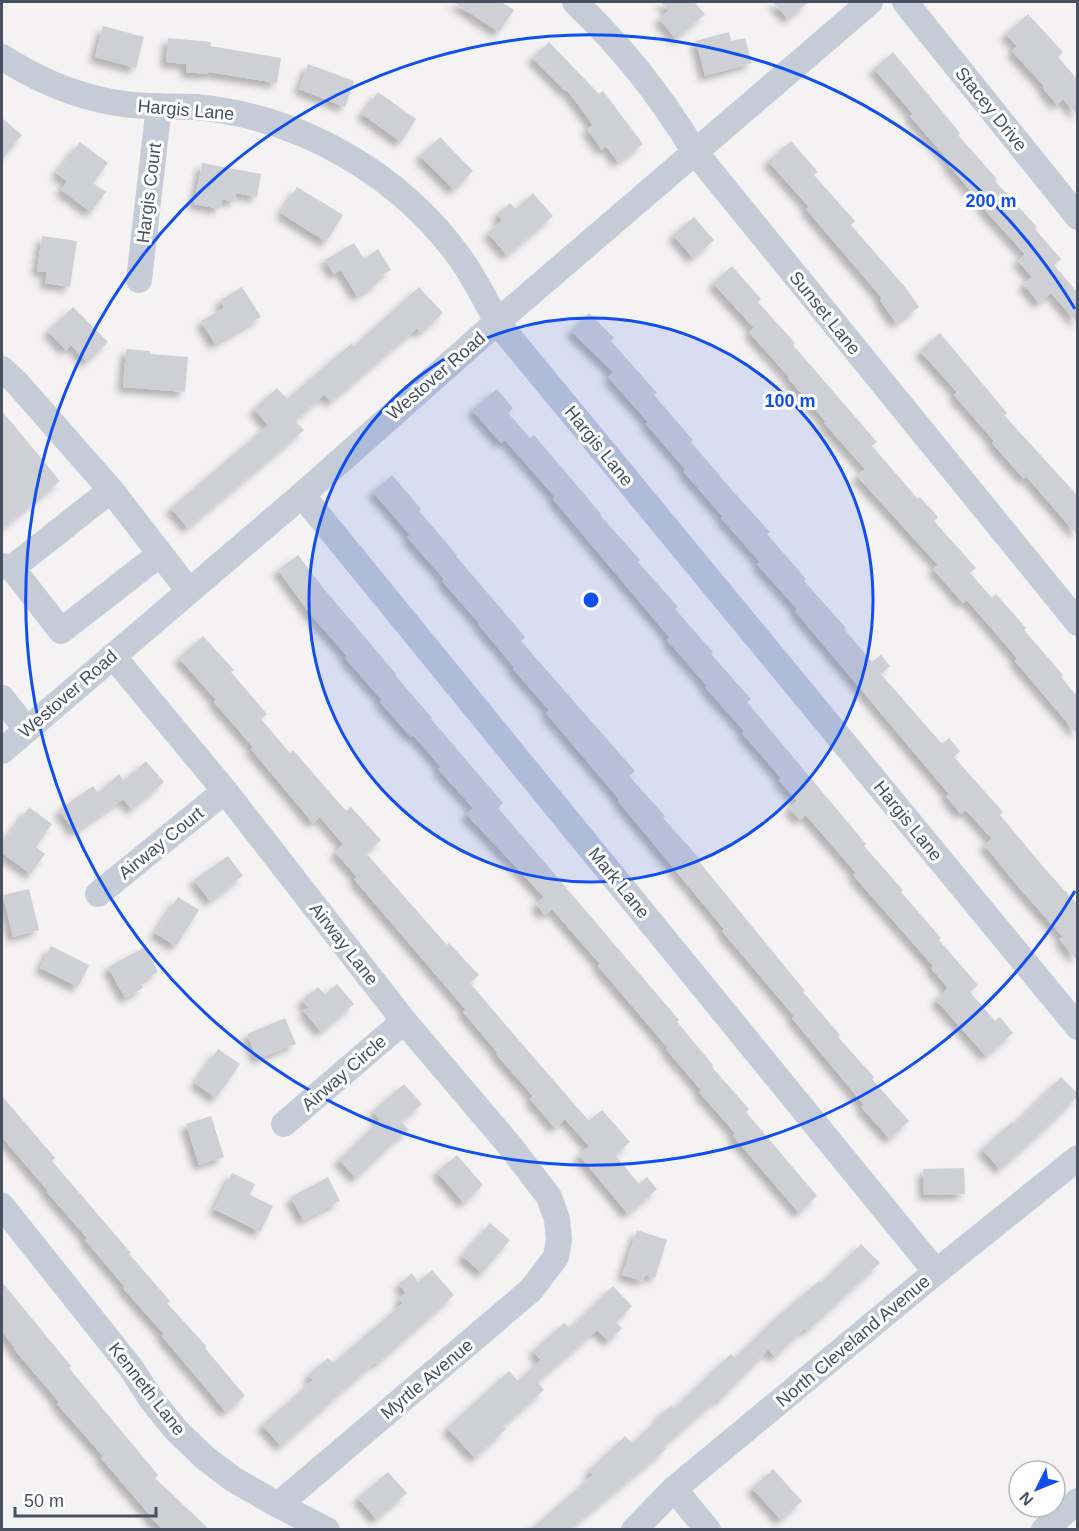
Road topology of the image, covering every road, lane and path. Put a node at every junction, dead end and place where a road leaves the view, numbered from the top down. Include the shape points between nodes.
1 (575, 2) edge
2 (870, 2) edge
3 (905, 2) edge
4 (2, 57) edge
5 (159, 106) junction
6 (695, 152) junction
7 (1077, 217) edge
8 (139, 280) dead end
9 (497, 322) junction
10 (9, 376) edge
11 (111, 490) junction
12 (302, 495) junction
13 (160, 554) junction
14 (7, 567) edge
15 (189, 591) junction
16 (1077, 623) edge
17 (113, 656) junction
18 (2, 698) edge
19 (27, 730) junction
20 (2, 751) edge
21 (225, 791) junction
22 (98, 894) dead end
23 (404, 1021) junction
24 (1077, 1027) edge
25 (284, 1124) dead end
26 (1077, 1158) edge
27 (2, 1206) edge
28 (559, 1240) joint
29 (936, 1272) junction
30 (674, 1489) junction
31 (1077, 1501) edge
32 (278, 1505) junction
33 (327, 1530) edge
34 (633, 1530) edge
35 (708, 1530) edge
36 (1044, 1530) edge

1 - 6 street, Sunset Lane via 637,67
2 - 6 street, Westover Road
3 - 7 street, Stacey Drive
4 - 5 street, Hargis Lane via 64,90 98,100
5 - 8 street, Hargis Court
5 - 9 street, Hargis Lane via 252,117 348,156 410,201 437,229 482,291
6 - 9 street, Westover Road
6 - 16 street, Sunset Lane
9 - 12 street, Westover Road
9 - 24 street, Hargis Lane
10 - 11 street
11 - 13 street
11 - 14 street
12 - 15 street, Westover Road
12 - 29 street, Mark Lane
13 - 14 street via 61,631
13 - 15 street
15 - 17 street, Westover Road
17 - 19 street, Westover Road
17 - 21 street, Airway Lane
18 - 19 street
19 - 20 street, Westover Road
21 - 22 street, Airway Court
21 - 23 street, Airway Lane
23 - 25 street, Airway Circle
23 - 28 street, Airway Lane via 549,1197
26 - 29 street, North Cleveland Avenue
27 - 32 street, Kenneth Lane via 176,1430 233,1479
28 - 32 street, Myrtle Avenue via 556,1257 531,1290
29 - 30 street, North Cleveland Avenue
30 - 34 street, North Cleveland Avenue
30 - 35 street
31 - 36 street
32 - 33 street, Kenneth Lane

